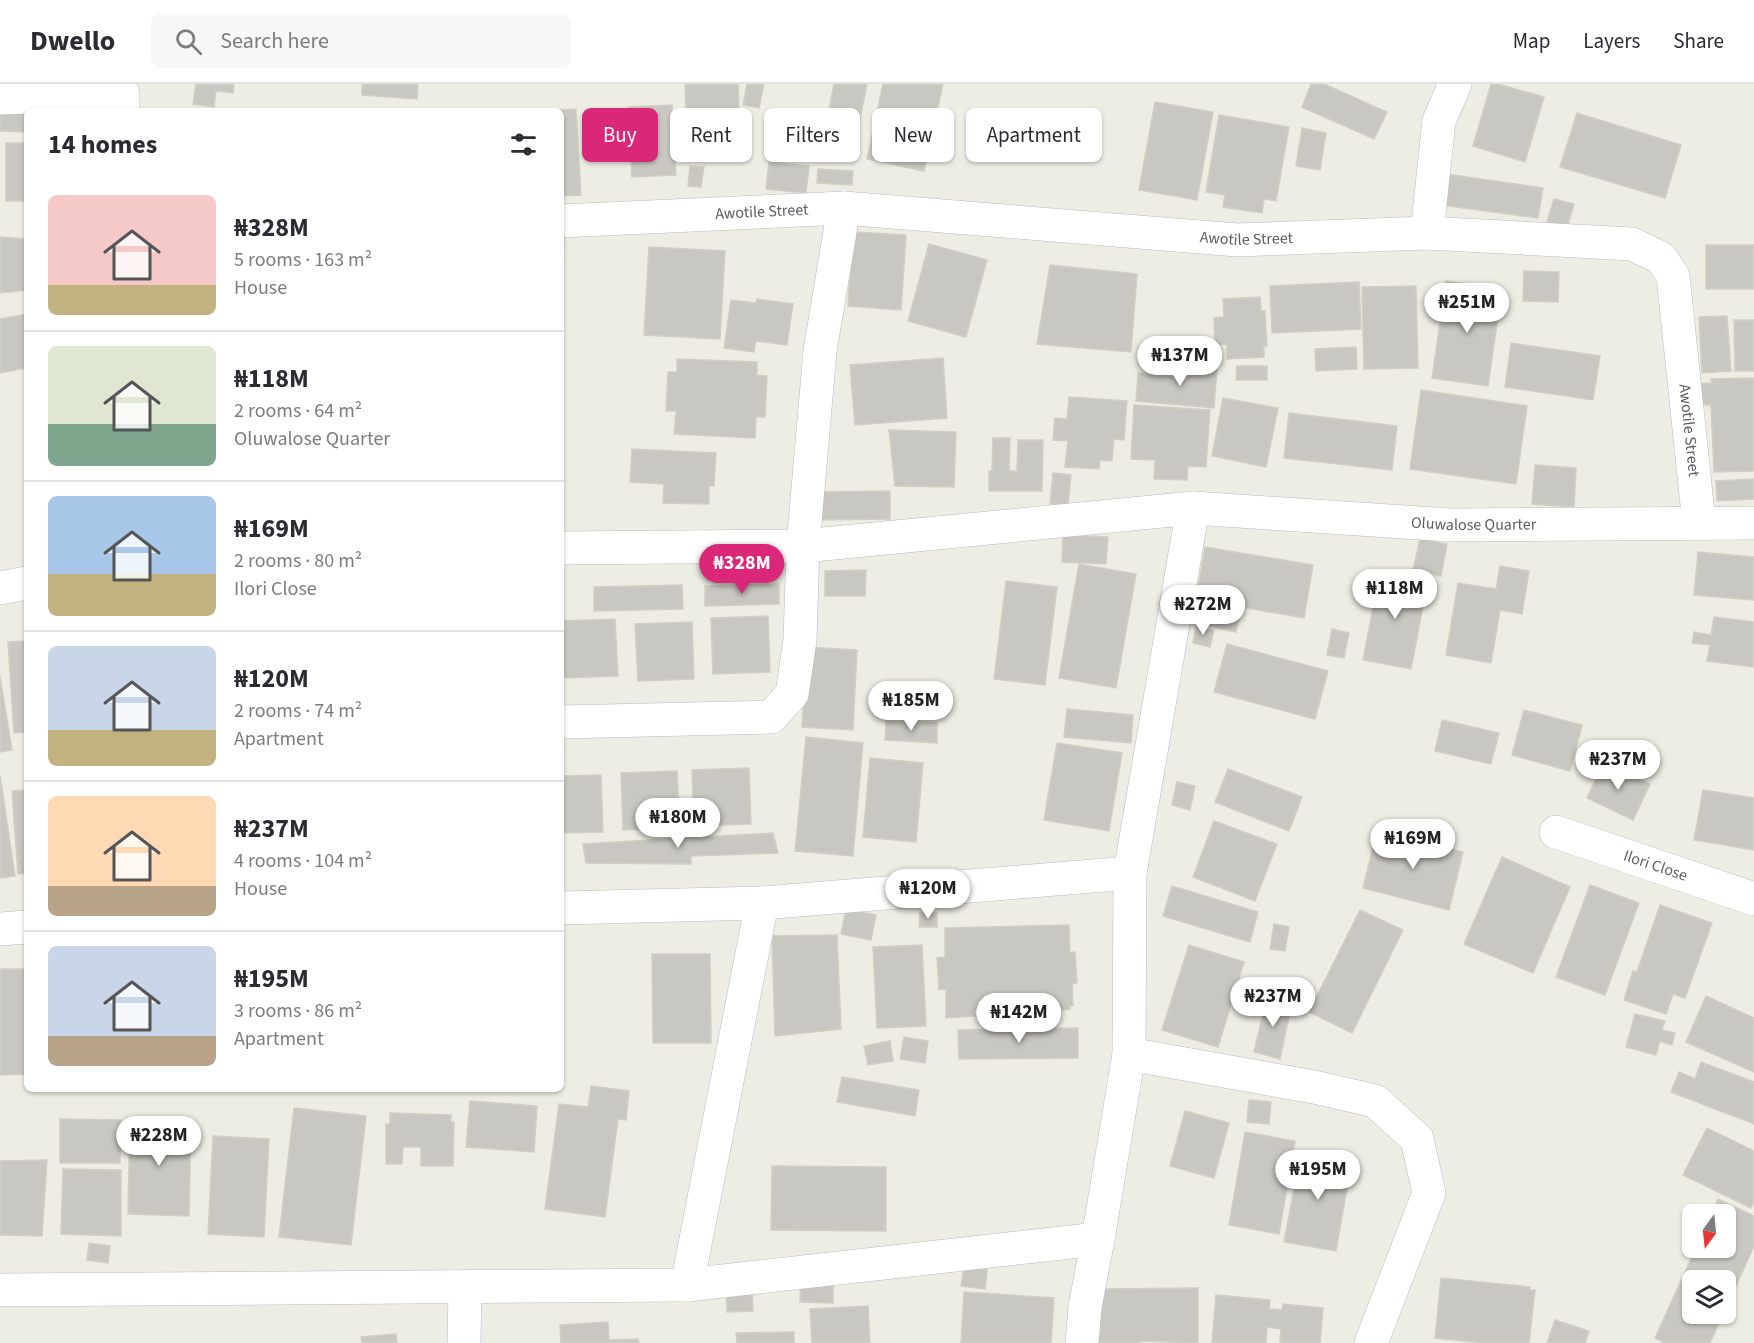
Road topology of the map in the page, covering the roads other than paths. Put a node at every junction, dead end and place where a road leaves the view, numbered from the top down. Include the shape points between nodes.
1 (1455, 84) edge
2 (0, 98) edge
3 (123, 108) edge
4 (844, 208) junction
5 (564, 221) edge
6 (1427, 233) junction
7 (1193, 508) junction
8 (1700, 523) junction
9 (1754, 523) edge
10 (802, 546) junction
11 (564, 548) edge
12 (24, 584) edge
13 (0, 588) edge
14 (564, 722) edge
15 (1556, 832) dead end
16 (1130, 873) junction
17 (1754, 899) edge
18 (762, 903) junction
19 (564, 908) edge
20 (24, 927) edge
21 (0, 929) edge
22 (1129, 1054) junction
23 (1098, 1239) junction
24 (687, 1285) junction
25 (465, 1287) junction
26 (0, 1290) edge
27 (464, 1343) edge
28 (1082, 1343) edge
29 (1371, 1343) edge

1 - 6 street via 1439,121
2 - 3 street via 123,94
4 - 5 street, Awotile Street
4 - 6 street, Awotile Street via 1237,240
4 - 10 street via 820,351
6 - 8 street, Awotile Street via 1632,244 1661,258 1673,276
7 - 8 street, Oluwalose Quarter via 1450,525
7 - 10 street, Oluwalose Quarter
7 - 16 street
8 - 9 street, Oluwalose Quarter
10 - 11 street, Oluwalose Quarter
10 - 14 street via 800,640 792,694 771,717
12 - 13 street
15 - 17 street, Ilori Close
16 - 18 street
16 - 22 street
18 - 19 street
18 - 24 street
20 - 21 street
22 - 23 street
22 - 29 street via 1314,1086 1375,1101 1418,1140 1429,1193
23 - 24 street
23 - 28 street via 1084,1307
24 - 25 street
25 - 26 street
25 - 27 street

